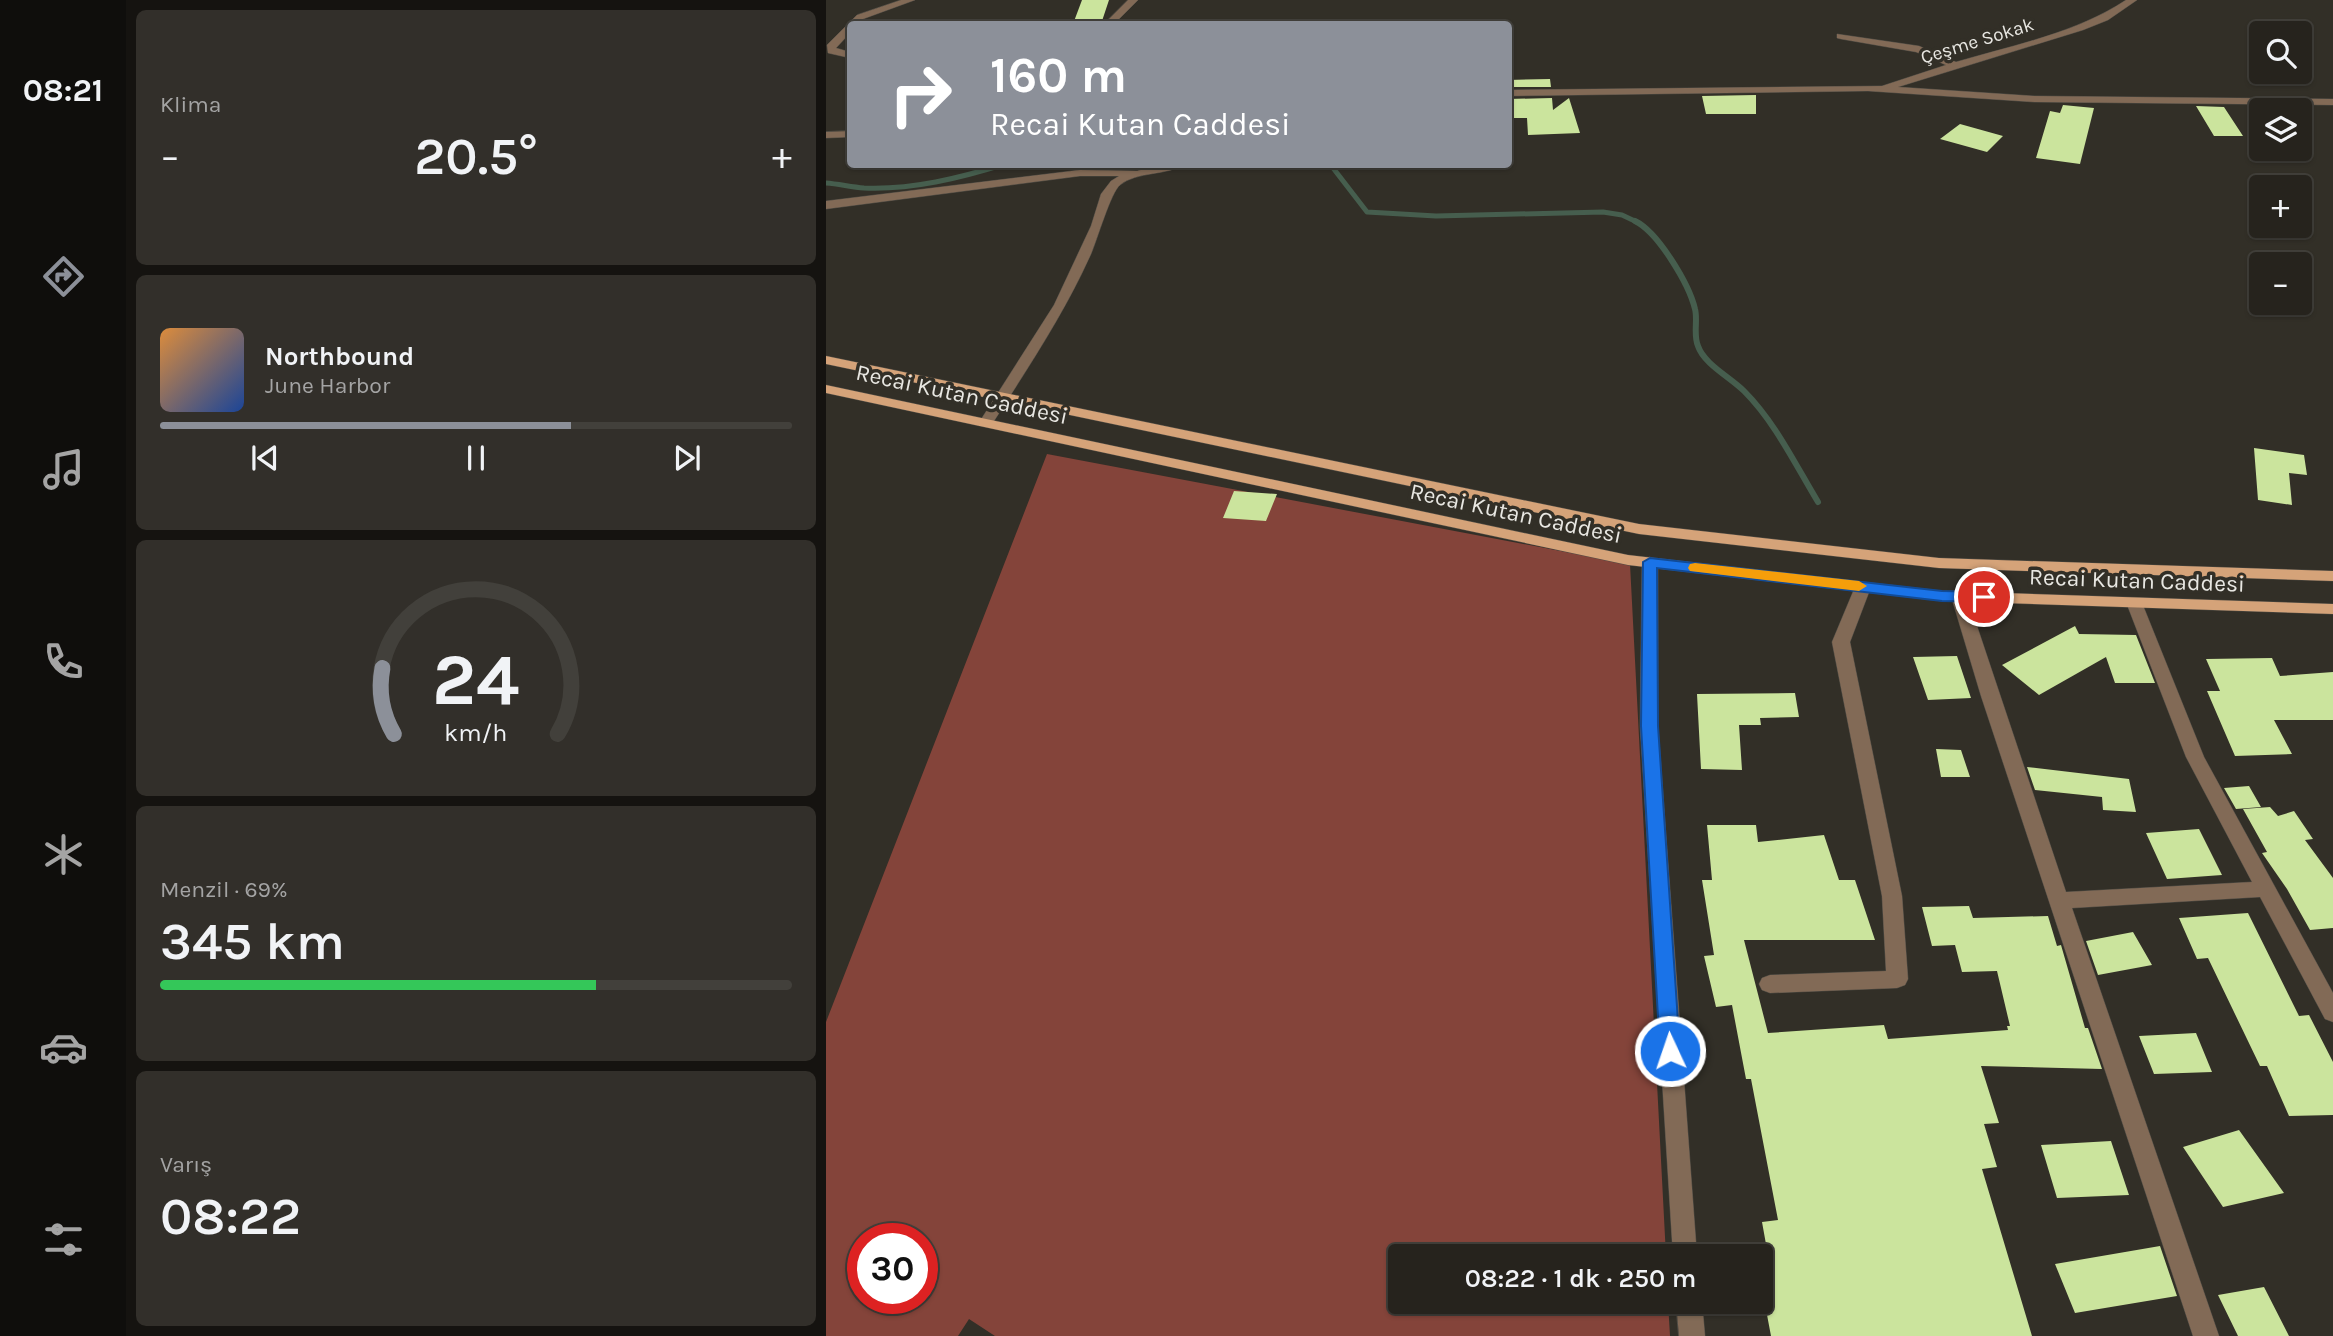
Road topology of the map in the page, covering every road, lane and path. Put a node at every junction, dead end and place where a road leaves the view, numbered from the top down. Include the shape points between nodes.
1 (874, 0) edge
2 (910, 0) edge
3 (1133, 0) edge
4 (2132, 0) edge
5 (856, 21) edge
6 (859, 21) edge
7 (1113, 21) edge
8 (847, 30) edge
9 (1841, 36) dead end
10 (830, 48) edge
11 (847, 54) edge
12 (1954, 65) junction
13 (1868, 88) junction
14 (1512, 93) edge
15 (2333, 102) edge
16 (847, 134) edge
17 (826, 135) edge
18 (1162, 168) edge
19 (1139, 173) junction
20 (826, 205) edge
21 (826, 360) edge
22 (826, 388) edge
23 (1004, 396) junction
24 (987, 422) junction
25 (1650, 562) junction
26 (2333, 576) edge
27 (1863, 587) junction
28 (1959, 596) junction
29 (2134, 602) junction
30 (2333, 609) edge
31 (2266, 889) junction
32 (2058, 901) junction
33 (1770, 984) dead end
34 (2327, 991) edge
35 (2333, 1013) edge
36 (1684, 1244) edge
37 (1690, 1314) edge
38 (1692, 1336) edge
39 (2206, 1336) edge

1 - 5 street
2 - 6 street
3 - 7 street
4 - 12 street, Çeşme Sokak via 2080,28
8 - 10 street
9 - 12 street via 1919,48
10 - 11 street
12 - 13 street, Çeşme Sokak via 1891,87
13 - 14 street
13 - 15 street via 2034,99
16 - 17 street
18 - 19 street
19 - 20 street via 1080,173
19 - 23 street via 1115,183 1107,194 1060,305
21 - 23 main road, Recai Kutan Caddesi
22 - 24 main road, Recai Kutan Caddesi
23 - 24 street
23 - 26 main road, Recai Kutan Caddesi via 1639,529 1939,563
24 - 25 main road, Recai Kutan Caddesi via 1357,504
25 - 27 main road, Recai Kutan Caddesi
25 - 36 street via 1649,726
27 - 28 main road, Recai Kutan Caddesi
27 - 33 street via 1841,642 1892,896 1897,978
28 - 29 main road, Recai Kutan Caddesi
28 - 32 street
29 - 30 main road, Recai Kutan Caddesi
29 - 31 street via 2195,757
31 - 32 street
31 - 34 street
32 - 39 street
34 - 35 street
37 - 38 street

